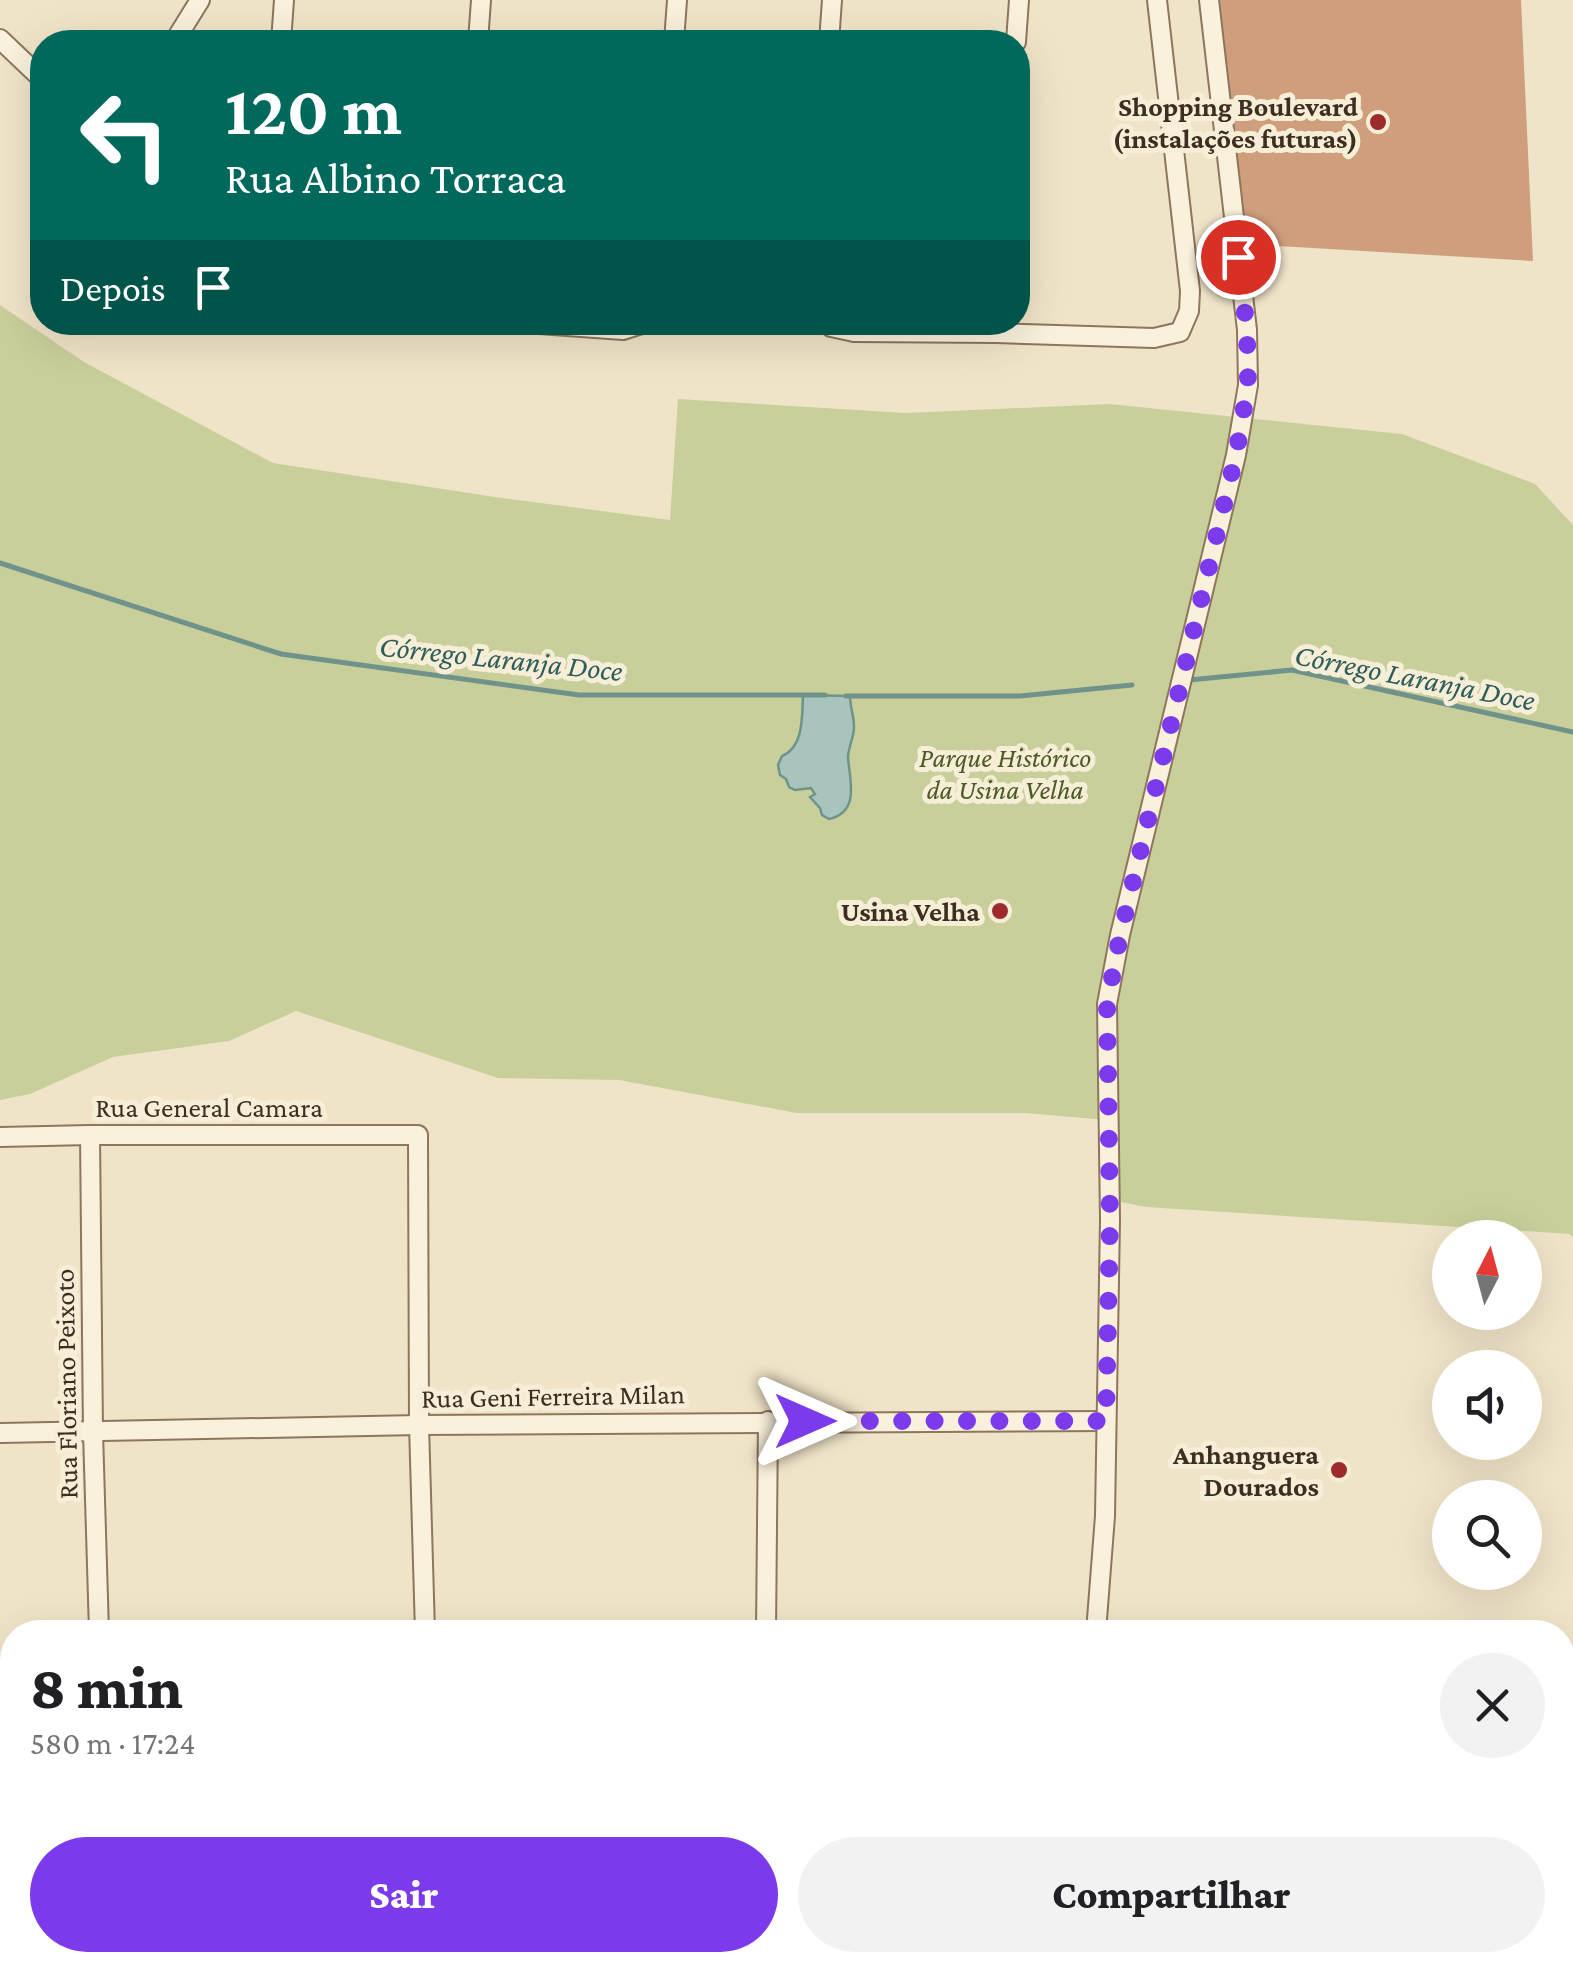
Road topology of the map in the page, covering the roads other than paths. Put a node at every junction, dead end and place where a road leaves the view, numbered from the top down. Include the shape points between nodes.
1 (200, 0) edge
2 (284, 0) edge
3 (481, 0) edge
4 (677, 0) edge
5 (832, 0) edge
6 (1019, 0) edge
7 (1158, 0) edge
8 (1209, 0) edge
9 (181, 30) edge
10 (283, 30) edge
11 (479, 30) edge
12 (675, 30) edge
13 (830, 30) edge
14 (1017, 30) edge
15 (0, 39) edge
16 (30, 68) edge
17 (1030, 330) edge
18 (90, 1135) junction
19 (0, 1137) edge
20 (1106, 1421) junction
21 (768, 1422) junction
22 (418, 1425) junction
23 (0, 1432) edge
24 (93, 1432) junction
25 (98, 1620) edge
26 (425, 1620) edge
27 (766, 1620) edge
28 (1097, 1620) edge

1 - 9 street
2 - 10 street
3 - 11 street
4 - 12 street
5 - 13 street
6 - 14 street
7 - 17 street via 1190,311 1180,332 1154,338
8 - 20 street via 1248,385 1107,1004
15 - 16 street
18 - 19 street, Rua General Camara
18 - 22 street, Rua General Camara via 418,1135
18 - 24 street, Rua Floriano Peixoto
20 - 21 street, Rua Geni Ferreira Milan
20 - 28 street
21 - 22 street, Rua Geni Ferreira Milan
21 - 27 street
22 - 24 street, Rua Geni Ferreira Milan
22 - 26 street
23 - 24 street, Rua Geni Ferreira Milan
24 - 25 street, Rua Floriano Peixoto

